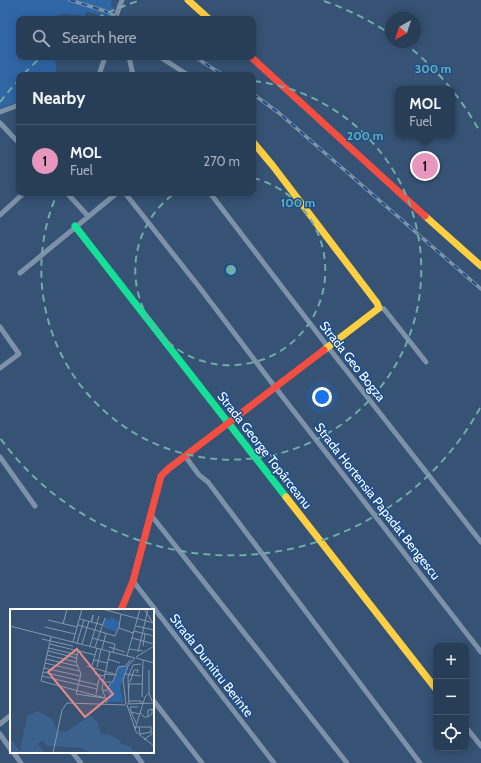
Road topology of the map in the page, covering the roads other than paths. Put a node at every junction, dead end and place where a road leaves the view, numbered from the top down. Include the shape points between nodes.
1 (122, 0) edge
2 (188, 0) edge
3 (116, 16) edge
4 (206, 16) edge
5 (103, 60) edge
6 (130, 60) edge
7 (165, 60) edge
8 (253, 60) edge
9 (100, 72) edge
10 (132, 72) edge
11 (183, 72) edge
12 (16, 106) edge
13 (0, 112) edge
14 (0, 123) edge
15 (16, 140) edge
16 (256, 146) edge
17 (21, 196) edge
18 (70, 196) edge
19 (113, 196) edge
20 (127, 196) edge
21 (212, 196) edge
22 (0, 215) edge
23 (88, 216) junction
24 (75, 226) junction
25 (481, 266) edge
26 (20, 273) dead end
27 (379, 308) junction
28 (0, 327) edge
29 (328, 347) junction
30 (426, 362) dead end
31 (0, 368) edge
32 (275, 387) junction
33 (229, 422) junction
34 (185, 456) junction
35 (0, 457) edge
36 (35, 506) dead end
37 (151, 515) junction
38 (481, 542) edge
39 (133, 581) junction
40 (121, 609) edge
41 (481, 652) edge
42 (433, 684) edge
43 (154, 701) edge
44 (10, 716) edge
45 (0, 724) edge
46 (469, 731) edge
47 (1, 736) edge
48 (481, 746) edge
49 (10, 748) edge
50 (14, 753) edge
51 (73, 753) edge
52 (135, 753) edge
53 (21, 763) edge
54 (81, 763) edge
55 (142, 763) edge
56 (202, 763) edge
57 (274, 763) edge
58 (347, 763) edge
59 (420, 763) edge

1 - 3 street
2 - 4 main road
5 - 9 street
6 - 10 street
7 - 11 street
8 - 25 main road
12 - 13 street
14 - 15 street
16 - 27 main road
17 - 22 street
18 - 23 street
19 - 23 street
20 - 32 street, Strada Hortensia Papadat Bengescu
21 - 29 street, Strada Geo Bogza
23 - 24 street
24 - 26 street
24 - 33 main road, Strada George Topârceanu
27 - 29 main road
27 - 30 street via 384,309
28 - 31 street via 19,354
29 - 32 main road
29 - 38 street, Strada Geo Bogza
32 - 33 main road
32 - 41 street, Strada Hortensia Papadat Bengescu
33 - 34 main road
33 - 42 main road, Strada George Topârceanu
34 - 37 main road via 161,476
34 - 59 street via 199,475 208,482
35 - 36 street
37 - 39 main road
37 - 58 street
39 - 40 main road
39 - 57 street, Strada Dumitru Berinte
43 - 56 street
44 - 45 street
46 - 48 street
47 - 49 street
50 - 53 street
51 - 54 street
52 - 55 street

